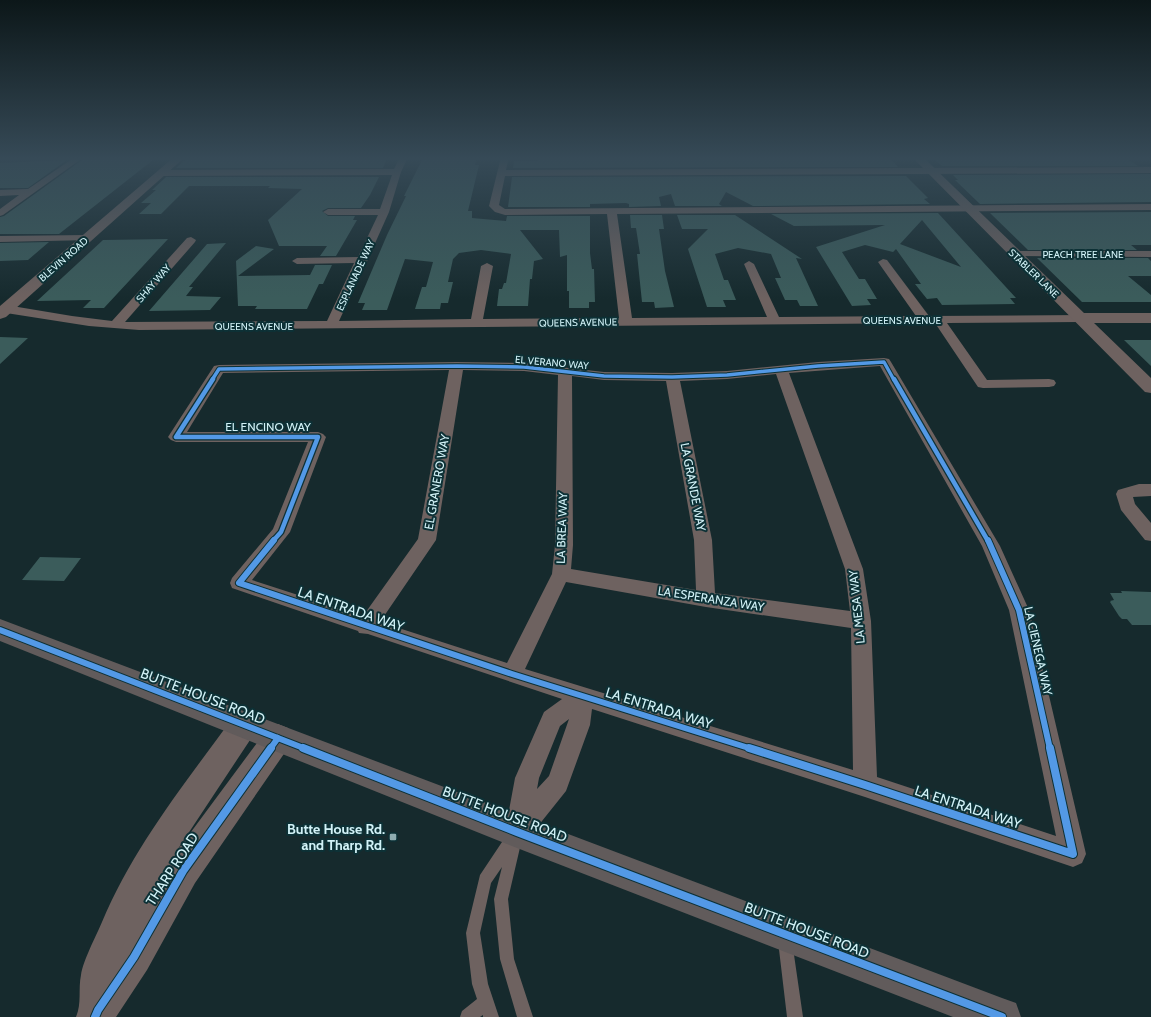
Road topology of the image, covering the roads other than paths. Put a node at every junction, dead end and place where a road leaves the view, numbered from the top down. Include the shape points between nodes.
1 (12, 204) edge
2 (125, 204) edge
3 (386, 204) edge
4 (494, 204) edge
5 (964, 204) edge
6 (968, 208) junction
7 (1151, 208) edge
8 (328, 212) dead end
9 (384, 212) junction
10 (612, 212) junction
11 (0, 213) edge
12 (87, 238) junction
13 (0, 239) edge
14 (191, 240) dead end
15 (1015, 254) junction
16 (1151, 254) edge
17 (363, 260) junction
18 (297, 261) dead end
19 (883, 262) dead end
20 (749, 264) dead end
21 (487, 266) dead end
22 (3, 312) edge
23 (1080, 318) junction
24 (1151, 318) edge
25 (932, 319) junction
26 (775, 321) junction
27 (626, 322) junction
28 (476, 323) junction
29 (115, 325) junction
30 (331, 325) junction
31 (884, 362) joint
32 (457, 366) junction
33 (219, 370) joint
34 (781, 370) junction
35 (565, 371) junction
36 (672, 377) junction
37 (1049, 383) dead end
38 (1151, 388) edge
39 (1151, 490) edge
40 (1151, 535) edge
41 (560, 574) junction
42 (239, 583) joint
43 (706, 599) junction
44 (862, 621) junction
45 (366, 627) junction
46 (0, 630) edge
47 (512, 674) junction
48 (583, 696) junction
49 (244, 725) junction
50 (278, 738) junction
51 (865, 785) junction
52 (517, 832) junction
53 (1073, 854) joint
54 (784, 934) junction
55 (486, 1002) junction
56 (97, 1014) edge
57 (468, 1017) edge
58 (492, 1017) edge
59 (525, 1017) edge
60 (795, 1017) edge
61 (1002, 1017) edge

1 - 11 street
2 - 12 street, BLEVIN ROAD
3 - 9 street, ESPLANADE WAY
4 - 10 street via 498,210 505,212
5 - 6 street, STABLER LANE
6 - 7 street
6 - 10 street
6 - 15 street, STABLER LANE
8 - 9 street
9 - 17 street, ESPLANADE WAY
10 - 27 street
12 - 13 street
12 - 22 street, BLEVIN ROAD
14 - 29 street, SHAY WAY
15 - 16 street, PEACH TREE LANE
15 - 23 street, STABLER LANE
17 - 18 street
17 - 30 street, ESPLANADE WAY
19 - 25 street
20 - 26 street
21 - 28 street
22 - 29 street, QUEENS AVENUE
23 - 24 street, QUEENS AVENUE
23 - 25 street, QUEENS AVENUE
23 - 38 street, STABLER LANE
25 - 26 street, QUEENS AVENUE
25 - 37 street via 983,384
26 - 27 street, QUEENS AVENUE
27 - 28 street, QUEENS AVENUE
28 - 30 street, QUEENS AVENUE
29 - 30 street, QUEENS AVENUE
31 - 34 street, EL VERANO WAY
31 - 53 street, LA CIENEGA WAY via 991,546 1019,610
32 - 33 street, EL VERANO WAY
32 - 35 street, EL VERANO WAY via 524,367
32 - 45 street, EL GRANERO WAY via 427,540
33 - 42 street, EL ENCINO WAY via 176,437 318,437 281,532
34 - 36 street, EL VERANO WAY
34 - 44 street, LA MESA WAY via 854,569
35 - 36 street, EL VERANO WAY via 604,376
35 - 41 street, LA BREA WAY via 564,545
36 - 43 street, LA GRANDE WAY via 703,540
39 - 40 street via 1124,494 1127,506
41 - 43 street, LA ESPERANZA WAY
41 - 47 street, LA BREA WAY
42 - 45 street, LA ENTRADA WAY
43 - 44 street, LA ESPERANZA WAY
44 - 51 street, LA MESA WAY
45 - 47 street, LA ENTRADA WAY
46 - 49 main road, BUTTE HOUSE ROAD
47 - 48 street, LA ENTRADA WAY
48 - 51 street, LA ENTRADA WAY
48 - 52 street via 580,725 558,783
48 - 52 street via 552,719 527,778
49 - 50 main road, BUTTE HOUSE ROAD
49 - 56 street, THARP ROAD via 158,849 136,890 99,975
50 - 52 main road, BUTTE HOUSE ROAD
50 - 56 street, THARP ROAD via 183,871 134,957
51 - 53 street, LA ENTRADA WAY
52 - 54 main road, BUTTE HOUSE ROAD
52 - 55 lane via 485,880 473,933 480,984
52 - 59 lane via 501,899 507,959
54 - 60 lane
54 - 61 main road, BUTTE HOUSE ROAD
55 - 57 lane
55 - 58 lane

